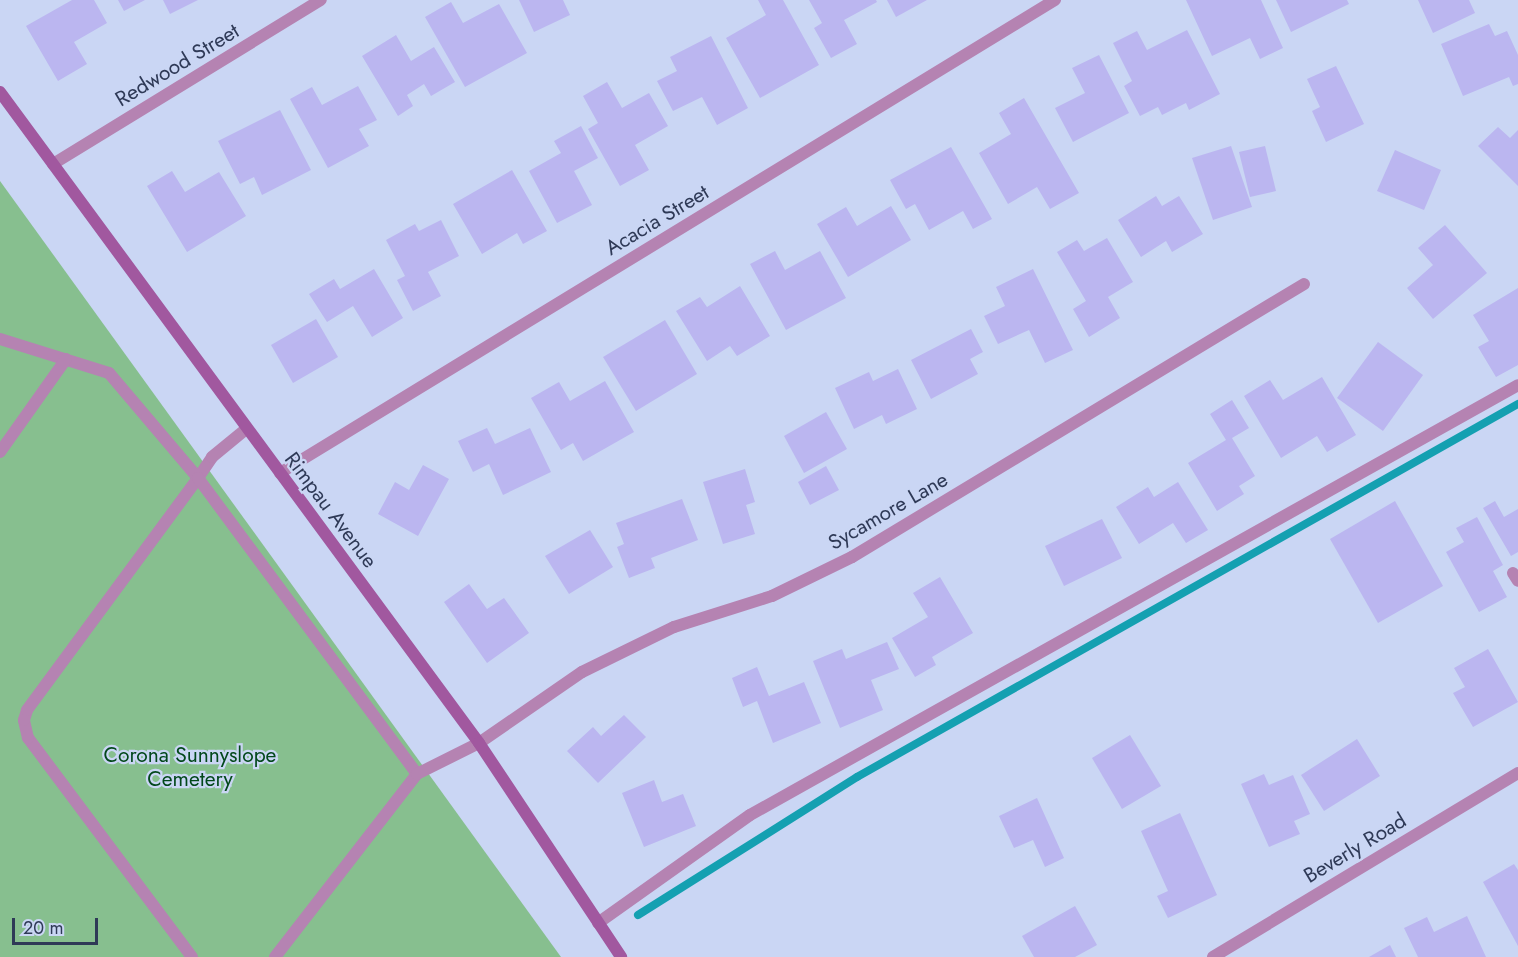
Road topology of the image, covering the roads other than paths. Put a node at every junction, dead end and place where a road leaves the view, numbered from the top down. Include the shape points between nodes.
1 (321, 0) edge
2 (1055, 0) edge
3 (0, 92) edge
4 (53, 164) junction
5 (1304, 284) dead end
6 (0, 339) edge
7 (66, 359) junction
8 (1518, 385) edge
9 (246, 429) junction
10 (0, 452) edge
11 (280, 473) junction
12 (198, 477) junction
13 (479, 743) junction
14 (1518, 773) edge
15 (417, 774) junction
16 (598, 923) junction
17 (192, 957) edge
18 (275, 957) edge
19 (621, 957) edge
20 (1213, 957) edge

1 - 4 street, Redwood Street
2 - 11 street, Acacia Street
3 - 4 main road, Rimpau Avenue
4 - 9 main road, Rimpau Avenue
5 - 13 street, Sycamore Lane via 852,557 772,596 674,627 582,672
6 - 7 street
7 - 10 street
7 - 12 street via 109,373
8 - 16 street via 750,815
9 - 11 main road, Rimpau Avenue
9 - 12 street via 212,457
11 - 13 main road, Rimpau Avenue
12 - 15 street
12 - 17 street via 27,710 24,720 28,738
13 - 15 street, Sycamore Lane
13 - 16 main road, Rimpau Avenue
14 - 20 street, Beverly Road
15 - 18 street
16 - 19 main road, Rimpau Avenue

